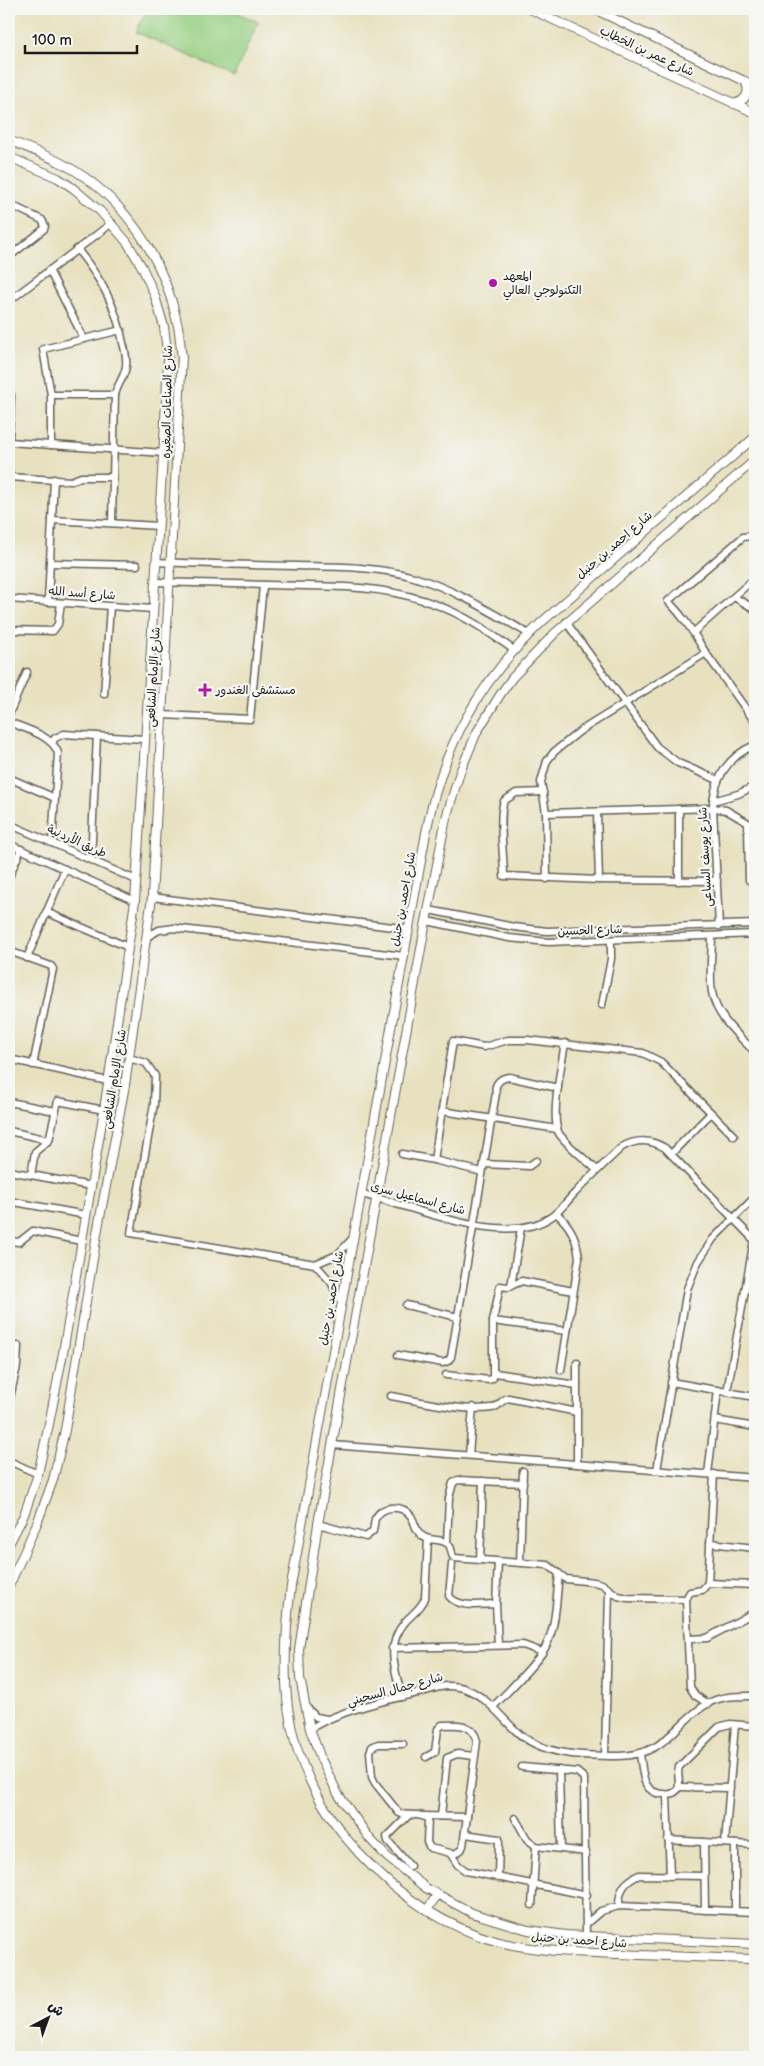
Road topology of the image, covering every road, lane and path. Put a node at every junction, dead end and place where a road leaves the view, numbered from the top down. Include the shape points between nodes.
1 (530, 9) edge
2 (594, 9) edge
3 (606, 11) edge
4 (744, 80) junction
5 (755, 86) edge
6 (734, 104) junction
7 (755, 113) edge
8 (9, 142) edge
9 (9, 157) edge
10 (9, 204) edge
11 (112, 223) junction
12 (77, 249) junction
13 (9, 257) edge
14 (49, 270) junction
15 (9, 300) edge
16 (121, 330) junction
17 (84, 339) junction
18 (9, 388) edge
19 (115, 394) junction
20 (51, 395) junction
21 (9, 428) edge
22 (755, 437) edge
23 (9, 440) edge
24 (51, 445) junction
25 (114, 449) junction
26 (164, 453) junction
27 (755, 460) edge
28 (9, 477) edge
29 (113, 477) junction
30 (54, 479) junction
31 (52, 520) junction
32 (112, 523) junction
33 (159, 526) junction
34 (755, 542) edge
35 (632, 544) junction
36 (643, 556) junction
37 (156, 562) junction
38 (50, 563) junction
39 (171, 563) junction
40 (137, 565) dead end
41 (755, 578) edge
42 (155, 582) junction
43 (170, 583) junction
44 (263, 586) junction
45 (734, 597) junction
46 (9, 599) edge
47 (48, 602) junction
48 (61, 603) junction
49 (110, 606) junction
50 (153, 609) junction
51 (755, 609) edge
52 (566, 622) junction
53 (9, 630) edge
54 (694, 632) junction
55 (529, 634) junction
56 (514, 650) junction
57 (706, 653) junction
58 (27, 672) dead end
59 (104, 694) dead end
60 (626, 704) junction
61 (9, 714) edge
62 (162, 715) junction
63 (9, 722) edge
64 (755, 722) edge
65 (97, 736) junction
66 (144, 739) junction
67 (52, 742) junction
68 (755, 745) edge
69 (444, 765) junction
70 (460, 772) junction
71 (9, 778) edge
72 (718, 780) junction
73 (755, 786) edge
74 (543, 792) junction
75 (55, 798) junction
76 (713, 801) junction
77 (714, 808) junction
78 (679, 809) junction
79 (596, 812) junction
80 (546, 813) junction
81 (9, 824) edge
82 (748, 824) junction
83 (755, 827) edge
84 (52, 843) junction
85 (9, 844) edge
86 (21, 849) junction
87 (91, 860) junction
88 (65, 869) junction
89 (9, 877) edge
90 (547, 879) junction
91 (136, 880) junction
92 (599, 880) junction
93 (755, 880) edge
94 (679, 881) junction
95 (717, 881) junction
96 (152, 897) junction
97 (135, 901) junction
98 (429, 910) junction
99 (46, 912) junction
100 (427, 920) junction
101 (755, 924) edge
102 (719, 926) junction
103 (409, 929) junction
104 (559, 931) junction
105 (755, 934) edge
106 (712, 936) junction
107 (147, 937) junction
108 (610, 940) junction
109 (560, 942) junction
110 (128, 947) junction
111 (9, 951) edge
112 (404, 956) junction
113 (27, 958) junction
114 (602, 1005) dead end
115 (565, 1043) junction
116 (755, 1052) edge
117 (129, 1058) junction
118 (9, 1059) edge
119 (33, 1064) junction
120 (108, 1081) junction
121 (558, 1088) junction
122 (9, 1102) edge
123 (55, 1110) junction
124 (104, 1110) junction
125 (442, 1111) junction
126 (711, 1113) junction
127 (491, 1119) junction
128 (557, 1129) junction
129 (9, 1131) edge
130 (734, 1136) dead end
131 (49, 1140) junction
132 (402, 1154) dead end
133 (671, 1154) junction
134 (434, 1160) junction
135 (536, 1161) dead end
136 (484, 1164) junction
137 (597, 1170) junction
138 (9, 1171) edge
139 (482, 1172) junction
140 (30, 1175) junction
141 (90, 1186) junction
142 (361, 1194) junction
143 (377, 1197) junction
144 (755, 1197) edge
145 (9, 1200) edge
146 (88, 1200) junction
147 (103, 1202) junction
148 (556, 1213) junction
149 (86, 1214) junction
150 (733, 1218) junction
151 (474, 1224) junction
152 (521, 1228) junction
153 (353, 1238) junction
154 (755, 1240) edge
155 (9, 1241) edge
156 (81, 1241) junction
157 (315, 1264) junction
158 (511, 1286) junction
159 (573, 1291) junction
160 (342, 1304) junction
161 (406, 1305) dead end
162 (458, 1317) junction
163 (493, 1321) junction
164 (567, 1331) junction
165 (18, 1346) dead end
166 (398, 1355) dead end
167 (577, 1363) dead end
168 (561, 1370) dead end
169 (494, 1373) junction
170 (446, 1375) dead end
171 (671, 1382) junction
172 (577, 1386) junction
173 (718, 1390) junction
174 (727, 1392) junction
175 (391, 1396) dead end
176 (755, 1397) edge
177 (9, 1402) edge
178 (473, 1407) junction
179 (577, 1412) junction
180 (715, 1420) junction
181 (755, 1427) edge
182 (332, 1445) junction
183 (469, 1454) junction
184 (9, 1461) edge
185 (577, 1464) junction
186 (657, 1470) junction
187 (523, 1471) dead end
188 (38, 1474) junction
189 (711, 1474) junction
190 (755, 1478) edge
191 (483, 1481) junction
192 (523, 1483) junction
193 (318, 1524) junction
194 (428, 1539) junction
195 (446, 1543) junction
196 (710, 1543) junction
197 (9, 1544) edge
198 (755, 1548) edge
199 (480, 1560) junction
200 (498, 1562) junction
201 (520, 1563) junction
202 (452, 1564) dead end
203 (559, 1574) junction
204 (708, 1583) junction
205 (755, 1585) edge
206 (9, 1586) edge
207 (291, 1586) junction
208 (609, 1590) junction
209 (306, 1595) junction
210 (686, 1600) junction
211 (496, 1604) junction
212 (755, 1612) edge
213 (688, 1639) junction
214 (498, 1645) junction
215 (392, 1648) junction
216 (542, 1652) junction
217 (755, 1696) edge
218 (402, 1697) junction
219 (708, 1704) junction
220 (305, 1706) junction
221 (493, 1707) junction
222 (330, 1718) junction
223 (735, 1724) junction
224 (755, 1726) edge
225 (310, 1728) junction
226 (403, 1744) dead end
227 (640, 1754) junction
228 (474, 1756) junction
229 (605, 1756) junction
230 (426, 1757) dead end
231 (522, 1767) dead end
232 (559, 1770) junction
233 (679, 1786) junction
234 (730, 1788) junction
235 (667, 1794) junction
236 (409, 1816) junction
237 (424, 1816) junction
238 (440, 1816) junction
239 (467, 1817) junction
240 (515, 1818) dead end
241 (465, 1834) junction
242 (668, 1840) junction
243 (704, 1842) junction
244 (725, 1843) junction
245 (735, 1844) junction
246 (755, 1845) edge
247 (536, 1846) junction
248 (561, 1849) junction
249 (586, 1852) junction
250 (453, 1855) junction
251 (410, 1866) dead end
252 (670, 1876) junction
253 (704, 1876) junction
254 (498, 1878) junction
255 (534, 1884) junction
256 (437, 1895) junction
257 (587, 1895) junction
258 (532, 1905) dead end
259 (619, 1906) junction
260 (427, 1910) junction
261 (704, 1910) junction
262 (735, 1911) junction
263 (755, 1912) edge
264 (587, 1923) junction
265 (586, 1936) junction
266 (755, 1944) edge
267 (755, 1959) edge

1 - 6 street, شارع عمر بن الخطاب
2 - 3 street, شارع عمر بن الخطاب
3 - 4 street, شارع عمر بن الخطاب
4 - 5 street, شارع عمر بن الخطاب
4 - 6 street via 748,93
6 - 7 street, شارع عمر بن الخطاب
8 - 39 street, شارع الصناعات الصغيره via 65,165 105,194 139,233 169,290 182,356
9 - 11 street, شارع الصناعات الصغيره via 58,178
10 - 13 street via 42,220 45,226
11 - 12 street
11 - 26 street, شارع الصناعات الصغيره via 142,267 164,327 168,359
12 - 14 street
12 - 16 street via 108,294
14 - 15 street
14 - 17 street
16 - 17 street
16 - 19 street via 126,364
17 - 20 street via 43,349
18 - 21 street
19 - 20 street
19 - 25 street
20 - 24 street
21 - 23 street
22 - 35 street, شارع احمد بن حنبل
23 - 24 street
24 - 25 street
25 - 26 street
25 - 29 street
26 - 33 street, شارع الصناعات الصغيره
27 - 36 street, شارع احمد بن حنبل
28 - 30 street
29 - 30 street
29 - 32 street
30 - 31 street
31 - 32 street
31 - 38 street
32 - 33 street
33 - 37 street, شارع الصناعات الصغيره
34 - 54 street via 750,536 742,537 668,601
35 - 36 street
35 - 55 street, شارع احمد بن حنبل
36 - 52 street, شارع احمد بن حنبل
37 - 39 street
37 - 42 street, شارع الإمام الشافعى
38 - 40 street
38 - 47 street
39 - 43 street, شارع الإمام الشافعى
39 - 55 street via 379,570 444,588
41 - 45 street
42 - 43 street
42 - 50 street, شارع الإمام الشافعى
43 - 44 street
43 - 62 street, شارع الإمام الشافعى
44 - 56 street via 377,588 408,594 466,618
44 - 62 street via 250,720
45 - 51 street
45 - 54 street
46 - 47 street, شارع أسد الله
47 - 48 street, شارع أسد الله
48 - 49 street, شارع أسد الله
48 - 53 street via 58,624 53,632
49 - 50 street, شارع أسد الله
49 - 59 street
50 - 66 street, شارع الإمام الشافعى
52 - 60 street
52 - 70 street, شارع احمد بن حنبل via 512,678 477,732
54 - 57 street
55 - 56 street, شارع احمد بن حنبل
56 - 69 street, شارع احمد بن حنبل via 474,703
57 - 60 street
57 - 64 street
58 - 61 street
60 - 72 street via 652,742 663,752 684,766
60 - 74 street via 580,731 554,752 543,771
62 - 96 street, شارع الإمام الشافعى
63 - 67 street
65 - 66 street
65 - 67 street via 64,734
65 - 87 street
66 - 91 street, شارع الإمام الشافعى
67 - 75 street via 58,753
68 - 72 street, شارع يوسف السباعى via 730,761
69 - 70 street
69 - 103 street, شارع احمد بن حنبل via 430,810
70 - 98 street, شارع احمد بن حنبل via 446,818
71 - 75 street
72 - 76 street, شارع يوسف السباعى
73 - 76 street
74 - 80 street
74 - 90 street via 509,796 501,808 501,816 504,876
75 - 84 street
76 - 77 street, شارع يوسف السباعى
77 - 78 street
77 - 82 street via 726,810
77 - 95 street, شارع يوسف السباعى
78 - 79 street
78 - 94 street
79 - 80 street
79 - 92 street
80 - 90 street
81 - 84 street, طريق الأردنية
82 - 83 street
82 - 93 street via 749,880
84 - 87 street, طريق الأردنية
85 - 86 street
86 - 88 street
86 - 89 street
87 - 91 street, طريق الأردنية
88 - 97 street
88 - 99 street
90 - 92 street
91 - 97 street, شارع الإمام الشافعى
92 - 94 street
94 - 95 street
95 - 102 street, شارع يوسف السباعى
96 - 103 street
96 - 107 street, شارع الإمام الشافعى
97 - 110 street, شارع الإمام الشافعى
98 - 100 street, شارع احمد بن حنبل
98 - 104 street, شارع الحسين via 514,927
99 - 110 street
99 - 113 street
100 - 109 street, شارع الحسين via 509,938
100 - 143 street, شارع احمد بن حنبل
101 - 102 street, شارع الحسين
102 - 104 street, شارع الحسين
103 - 112 street, شارع احمد بن حنبل
104 - 109 street
105 - 106 street, شارع الحسين
106 - 108 street, شارع الحسين
106 - 116 street via 712,992 719,1011
107 - 112 street via 158,930 174,928
107 - 117 street, شارع الإمام الشافعى
108 - 109 street, شارع الحسين
108 - 114 street via 611,959
110 - 120 street, شارع الإمام الشافعى
111 - 113 street
112 - 142 street, شارع احمد بن حنبل
113 - 119 street via 53,969
115 - 121 street
115 - 125 street via 518,1039 484,1047 453,1041
115 - 126 street via 652,1057 661,1062
117 - 147 street, شارع الإمام الشافعى
117 - 157 street via 146,1063 155,1076 154,1104 131,1233
118 - 119 street
119 - 120 street
120 - 124 street, شارع الإمام الشافعى
121 - 127 street via 503,1078 495,1088
121 - 128 street
122 - 123 street
123 - 124 street via 60,1101
123 - 131 street
124 - 141 street, شارع الإمام الشافعى
125 - 127 street
125 - 134 street
126 - 130 street
126 - 133 street
127 - 128 street
127 - 136 street
128 - 137 street via 560,1136
129 - 131 street
131 - 140 street via 35,1152
132 - 134 street
133 - 137 street, شارع اسماعيل سرى via 652,1142 630,1142
133 - 150 street, شارع اسماعيل سرى
134 - 139 street
135 - 136 street via 529,1166
136 - 139 street
137 - 148 street, شارع اسماعيل سرى
138 - 140 street
139 - 151 street
140 - 141 street
141 - 146 street, شارع الإمام الشافعى
142 - 143 street, شارع اسماعيل سرى
142 - 153 street, شارع احمد بن حنبل
143 - 151 street, شارع اسماعيل سرى via 424,1214
143 - 182 street, شارع احمد بن حنبل
144 - 150 street
145 - 149 street
146 - 147 street
146 - 149 street, شارع الإمام الشافعى
147 - 206 street, شارع الإمام الشافعى via 65,1430 53,1480
148 - 152 street, شارع اسماعيل سرى via 540,1223
148 - 159 street via 572,1232 577,1244 579,1258
149 - 156 street, شارع الإمام الشافعى
150 - 154 street, شارع اسماعيل سرى
150 - 171 street via 698,1262 687,1288
151 - 152 street, شارع اسماعيل سرى
151 - 162 street
152 - 158 street
153 - 157 street via 337,1255
153 - 160 street, شارع احمد بن حنبل
154 - 174 street
155 - 156 street via 19,1242 33,1231
156 - 188 street, شارع الإمام الشافعى via 63,1353
157 - 160 street via 332,1282
158 - 159 street via 522,1281
158 - 163 street via 500,1286
159 - 164 street
160 - 207 street, شارع احمد بن حنبل
161 - 162 street
162 - 166 street via 448,1362
163 - 164 street
163 - 169 street
164 - 168 street
165 - 177 street
167 - 172 street
169 - 170 street via 489,1380
169 - 172 street
171 - 173 street
171 - 186 street
172 - 179 street
173 - 174 street
173 - 180 street
174 - 176 street
175 - 178 street via 442,1406
178 - 179 street via 492,1408 508,1398
178 - 183 street
179 - 185 street
180 - 181 street
180 - 189 street
182 - 183 street
182 - 193 street, شارع احمد بن حنبل
183 - 185 street
184 - 188 street
185 - 186 street
186 - 189 street
187 - 192 street
188 - 197 street, شارع الإمام الشافعى via 24,1515
189 - 190 street
189 - 196 street
191 - 192 street
191 - 195 street via 458,1480 451,1486
191 - 199 street
192 - 201 street
193 - 194 street via 366,1536 373,1531 379,1514 392,1507 410,1515 420,1534
193 - 209 street, شارع احمد بن حنبل
194 - 195 street
194 - 215 street via 426,1598 399,1630
195 - 199 street via 454,1558
196 - 198 street
196 - 204 street
199 - 200 street
200 - 201 street
200 - 211 street
201 - 203 street via 548,1565
202 - 211 street via 449,1596 452,1600 460,1604
203 - 208 street via 566,1579 602,1584
203 - 216 street via 555,1614
204 - 205 street
204 - 210 street via 702,1590 690,1592
207 - 209 street
207 - 260 street, شارع احمد بن حنبل via 285,1636 288,1707 298,1751 311,1783 350,1844 380,1876
208 - 210 street via 628,1598
208 - 229 street
209 - 220 street, شارع احمد بن حنبل via 299,1649
210 - 213 street
211 - 214 street
212 - 213 street via 707,1638
213 - 219 street via 690,1687
214 - 215 street
214 - 216 street via 523,1645
215 - 218 street via 392,1661
216 - 221 street
217 - 219 street, شارع جمال السحيني via 723,1698
218 - 221 street, شارع جمال السحيني via 446,1686 464,1688 480,1695
218 - 222 street, شارع جمال السحيني
219 - 227 street, شارع جمال السحيني via 658,1747
220 - 222 street via 316,1717
220 - 225 street, شارع احمد بن حنبل
221 - 229 street, شارع جمال السحيني via 533,1743 575,1755
222 - 225 street, شارع جمال السحيني
223 - 224 street
223 - 233 street via 719,1728 681,1765 677,1773
223 - 234 street
225 - 256 street, شارع احمد بن حنبل via 328,1776 354,1819 387,1857
226 - 236 street via 372,1747 371,1770 375,1783 397,1811
227 - 229 street, شارع جمال السحيني
227 - 235 street via 646,1787 653,1793
228 - 230 street via 477,1741 473,1731 463,1724 444,1724 438,1729 435,1752
228 - 238 street via 457,1754 447,1758
228 - 239 street
231 - 232 street
232 - 248 street
232 - 249 street via 580,1773 585,1781
233 - 234 street
233 - 235 street via 674,1793
234 - 244 street
235 - 242 street
236 - 237 street
236 - 251 street via 387,1837
237 - 238 street
237 - 250 street via 429,1821 428,1845 433,1850
238 - 239 street
239 - 241 street
240 - 247 street via 527,1839
241 - 250 street via 461,1850
241 - 254 street via 499,1840
242 - 243 street
242 - 252 street
243 - 244 street
243 - 253 street
244 - 245 street
245 - 246 street
245 - 262 street
247 - 248 street
247 - 255 street
248 - 249 street
249 - 257 street
250 - 254 street via 466,1871
252 - 253 street
252 - 259 street via 630,1879 623,1886
253 - 261 street
254 - 255 street
255 - 257 street
255 - 258 street
256 - 260 street
256 - 265 street, شارع احمد بن حنبل via 472,1913 509,1926 547,1934
257 - 264 street
259 - 261 street
259 - 264 street via 601,1911
260 - 267 street, شارع احمد بن حنبل via 497,1941 546,1951
261 - 262 street
262 - 263 street
264 - 265 street
265 - 266 street, شارع احمد بن حنبل

